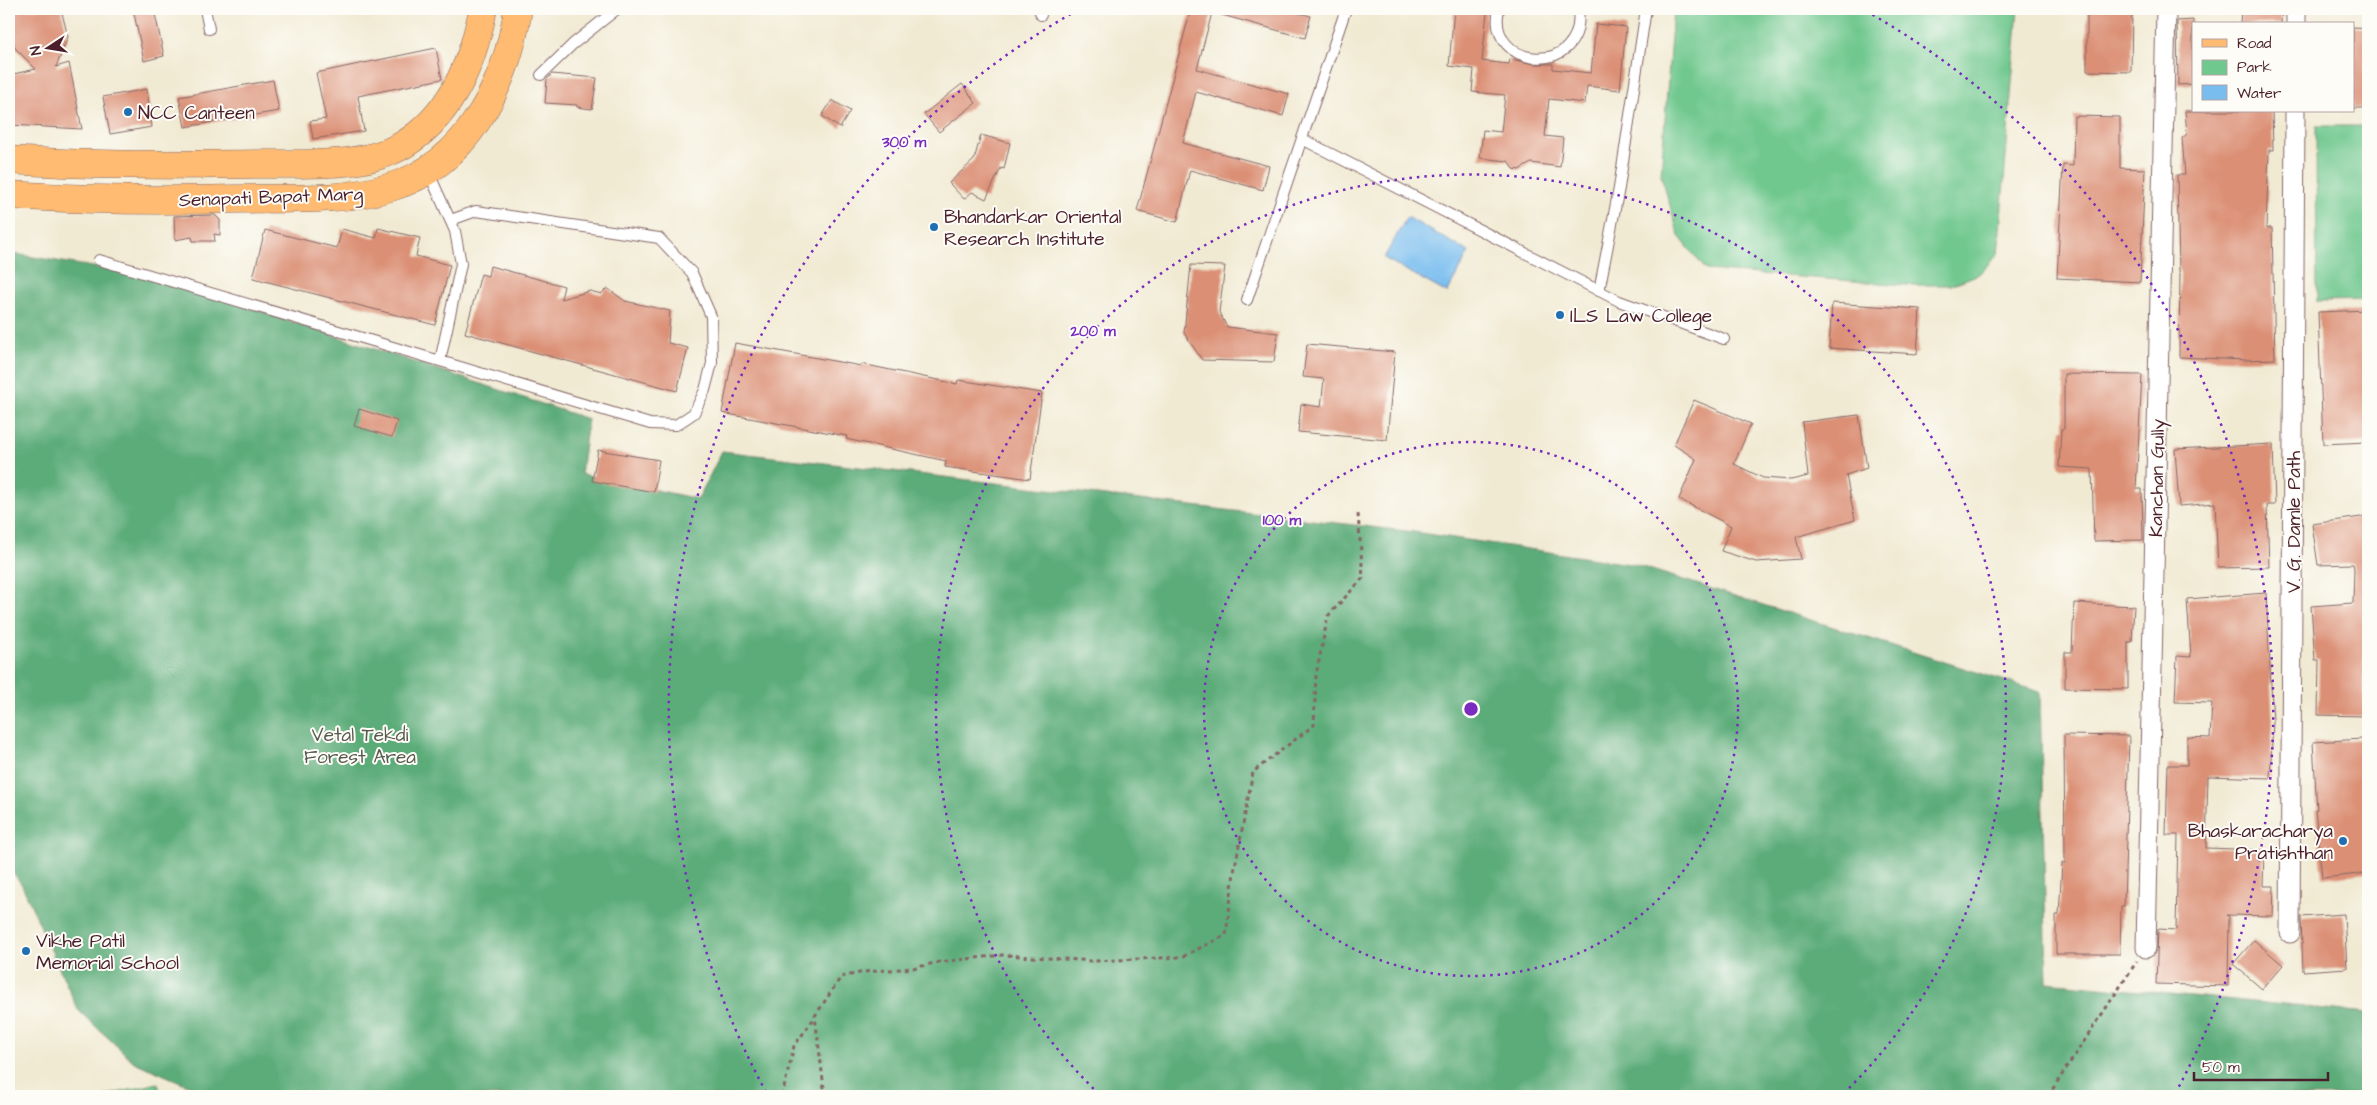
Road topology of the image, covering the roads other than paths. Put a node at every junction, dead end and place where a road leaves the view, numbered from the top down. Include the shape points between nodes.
1 (205, 9) edge
2 (483, 9) edge
3 (518, 9) edge
4 (618, 9) edge
5 (1346, 9) edge
6 (1499, 9) edge
7 (1578, 9) edge
8 (1646, 9) edge
9 (2166, 9) edge
10 (2296, 9) edge
11 (2296, 22) edge
12 (209, 29) dead end
13 (541, 75) dead end
14 (2295, 112) edge
15 (1302, 139) junction
16 (9, 160) edge
17 (427, 170) junction
18 (9, 194) edge
19 (451, 220) junction
20 (99, 260) dead end
21 (1599, 291) junction
22 (1247, 300) dead end
23 (1724, 339) dead end
24 (440, 361) junction
25 (2290, 932) dead end
26 (2146, 948) road end

1 - 12 lane
2 - 16 main road, Senapati Bapat Marg via 468,63 456,89 436,118 402,145 381,154 331,162 141,166
3 - 17 main road, Senapati Bapat Marg via 501,76 486,107 463,140
4 - 13 lane via 573,44
5 - 15 lane
6 - 7 lane via 1499,30 1506,42 1529,58 1543,59 1557,55 1568,46 1580,20
8 - 21 lane via 1619,188
9 - 26 street, Kanchan Gully
10 - 11 street
14 - 25 street, V. G. Damle Path
15 - 21 lane
15 - 22 lane
17 - 18 main road, Senapati Bapat Marg via 391,187 333,197 141,201
17 - 19 lane
19 - 24 lane via 461,264
19 - 24 lane via 476,210 659,238 692,274 711,316 712,363 705,390 694,413 676,425 650,424
20 - 24 lane
21 - 23 lane

